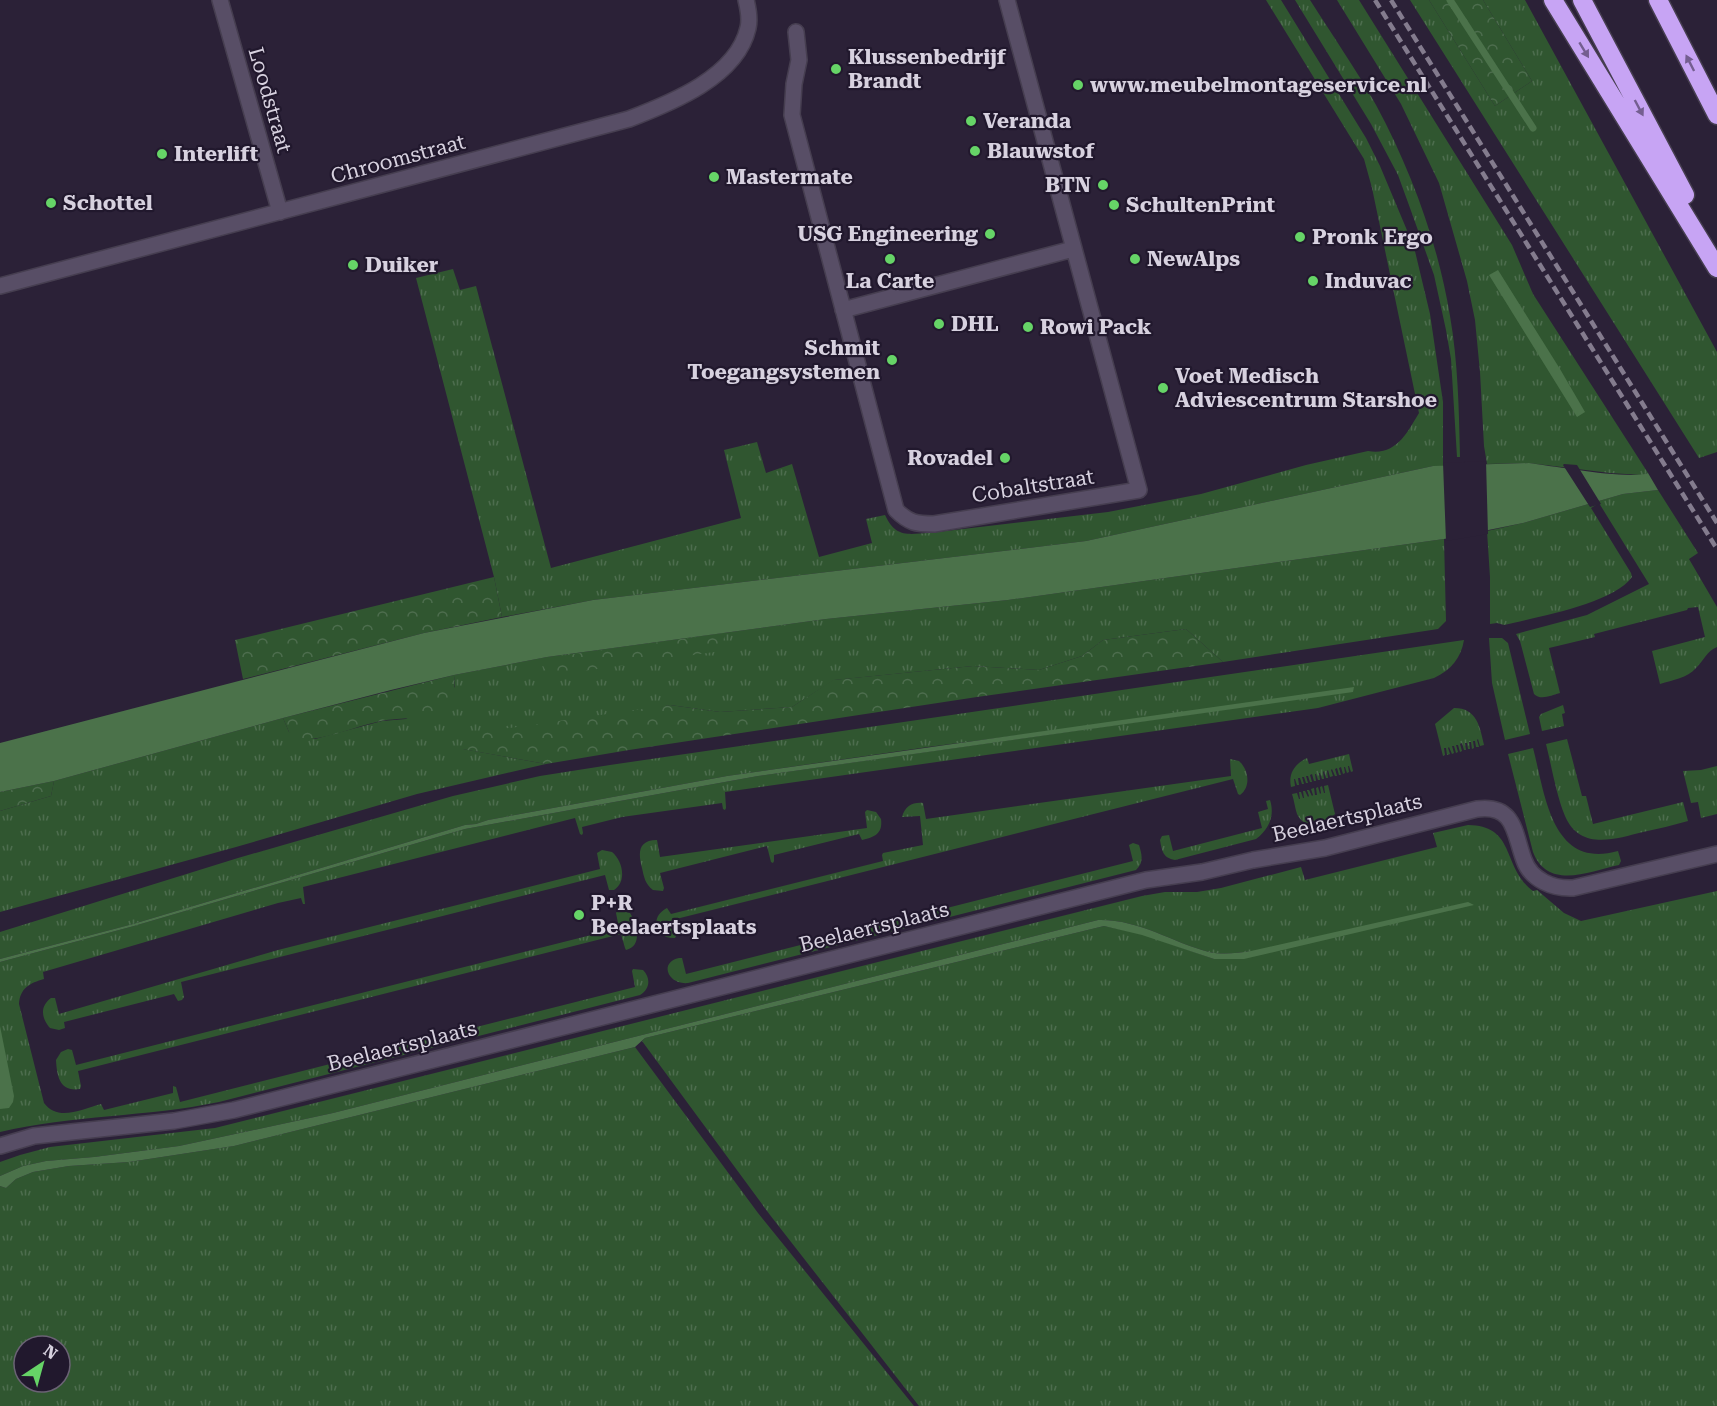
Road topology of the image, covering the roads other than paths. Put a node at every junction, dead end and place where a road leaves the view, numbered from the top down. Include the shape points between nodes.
1 (220, 0) edge
2 (746, 0) edge
3 (1007, 0) edge
4 (1553, 0) edge
5 (1582, 0) edge
6 (1658, 0) edge
7 (796, 32) dead end
8 (1717, 115) edge
9 (280, 212) junction
10 (1073, 249) junction
11 (1717, 254) edge
12 (1717, 268) edge
13 (0, 286) edge
14 (843, 310) junction
15 (1717, 854) edge
16 (0, 1146) edge

1 - 9 street, Loodstraat
2 - 9 street, Chroomstraat via 749,26 740,48 723,68 666,105 629,119
3 - 10 street, Cobaltstraat
4 -> 12 highway
5 -> 11 highway
8 -> 6 highway
7 - 14 street, Cobaltstraat via 799,60 792,115
9 - 13 street, Chroomstraat
10 - 14 street
10 - 14 street, Cobaltstraat via 1138,490 934,524 905,519 896,510
15 - 16 street, Beelaertsplaats via 1560,888 1541,880 1528,867 1508,817 1492,809 1477,809 1325,848 1146,880 224,1112 34,1136

